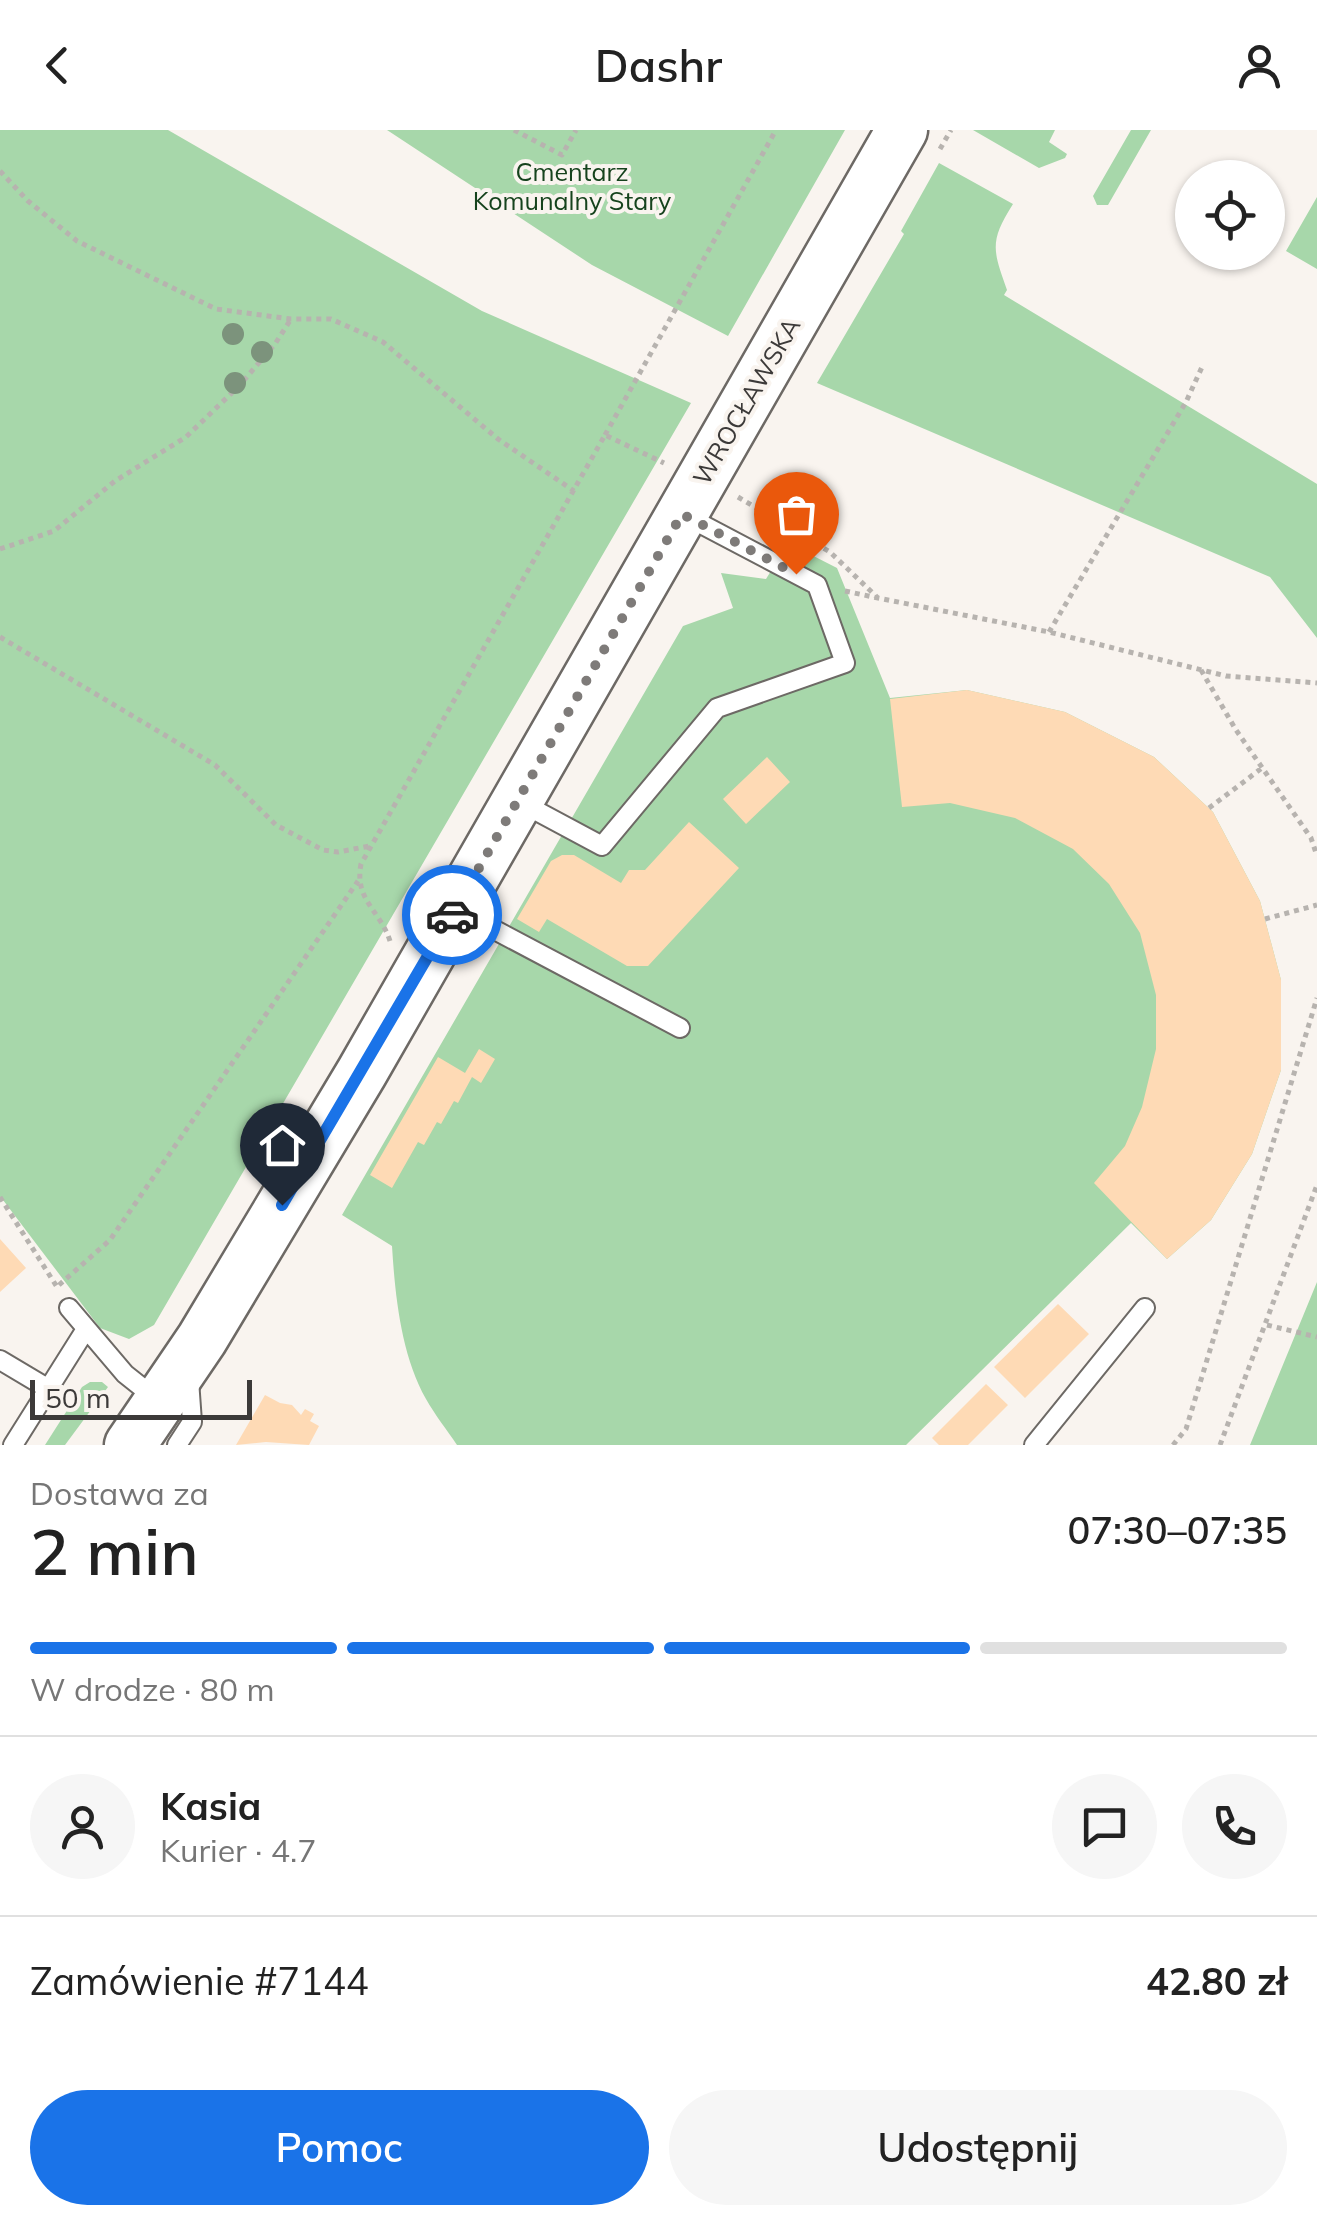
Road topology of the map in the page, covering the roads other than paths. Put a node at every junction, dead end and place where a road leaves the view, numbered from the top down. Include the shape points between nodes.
1 (902, 130) edge
2 (707, 497) junction
3 (518, 801) junction
4 (456, 909) junction
5 (680, 1028) dead end
6 (68, 1308) road end
7 (1145, 1308) dead end
8 (86, 1329) junction
9 (0, 1360) edge
10 (46, 1388) junction
11 (168, 1423) edge
12 (13, 1445) edge
13 (130, 1445) edge
14 (1034, 1445) edge

1 - 2 main road, WROCŁAWSKA
2 - 3 main road, WROCŁAWSKA
2 - 3 lane via 817,586 845,662 717,708 602,846
3 - 4 main road, WROCŁAWSKA
4 - 5 lane
4 - 11 main road, WROCŁAWSKA via 188,1358
6 - 8 lane
7 - 14 lane
8 - 10 lane
8 - 11 lane
9 - 10 lane
10 - 12 lane
11 - 13 main road, WROCŁAWSKA

